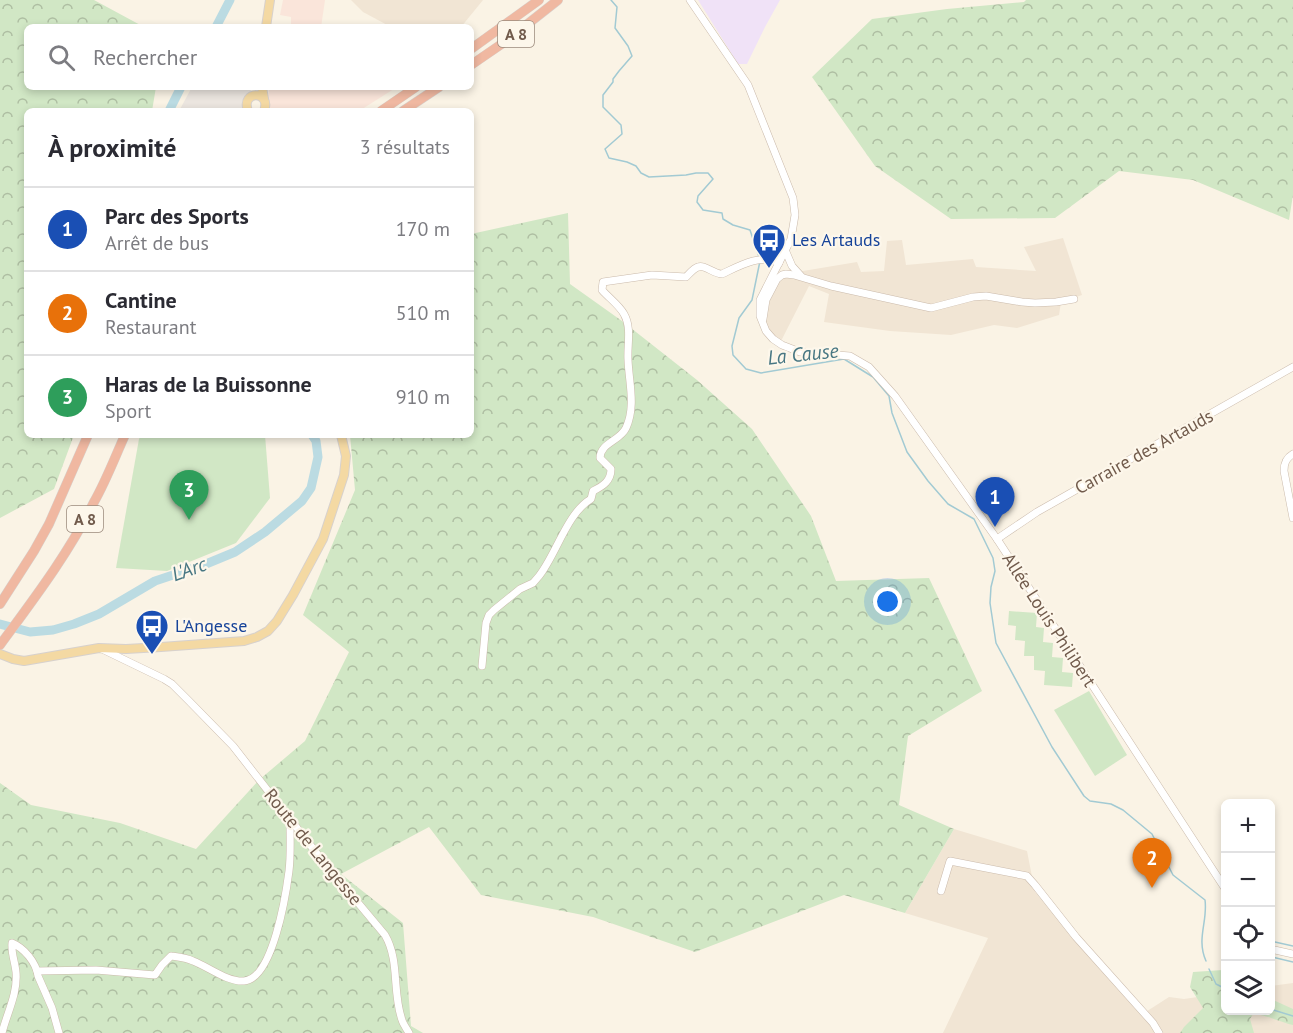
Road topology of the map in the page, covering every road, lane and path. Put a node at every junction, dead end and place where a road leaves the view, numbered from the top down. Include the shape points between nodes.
1 (271, 0) edge
2 (539, 0) edge
3 (558, 0) edge
4 (690, 0) edge
5 (268, 24) edge
6 (474, 47) edge
7 (474, 63) edge
8 (262, 90) edge
9 (412, 90) edge
10 (434, 90) edge
11 (254, 91) edge
12 (264, 99) junction
13 (247, 108) edge
14 (265, 108) edge
15 (385, 108) edge
16 (407, 108) edge
17 (786, 252) junction
18 (779, 263) junction
19 (803, 278) junction
20 (1074, 299) dead end
21 (763, 324) junction
22 (1293, 367) edge
23 (87, 438) edge
24 (124, 438) edge
25 (342, 438) edge
26 (1293, 453) edge
27 (1293, 518) edge
28 (996, 538) junction
29 (0, 604) edge
30 (0, 645) edge
31 (99, 648) junction
32 (0, 654) edge
33 (482, 666) dead end
34 (290, 819) junction
35 (1221, 882) edge
36 (941, 891) dead end
37 (1275, 950) edge
38 (1293, 954) edge
39 (37, 971) junction
40 (2, 1033) edge
41 (59, 1033) edge
42 (409, 1033) edge
43 (1159, 1033) edge

1 - 5 main road
2 - 6 highway, A 8
3 - 7 highway, A 8
4 - 17 street via 748,86 782,169 795,215
8 - 12 main road
9 - 15 highway
10 - 16 highway
11 - 12 main road
11 - 13 main road via 246,103
12 - 14 main road
17 - 18 street
17 - 19 street
18 - 21 street via 760,300
18 - 33 street via 749,261 722,274 703,266 686,277 651,275 603,282 602,290 625,315 632,401 625,431 600,453 611,476 578,511 544,571 489,615
19 - 20 street via 931,308 986,296 1035,303
19 - 21 street via 786,274 777,279 766,300
21 - 28 street, Allée Louis Philibert via 772,339 782,345 800,352 850,356 869,367 895,396
22 - 28 street, Carraire des Artauds
23 - 29 highway, A 8 via 49,524
24 - 30 highway, A 8 via 76,534
25 - 31 main road via 344,475 323,539 268,631 244,641
26 - 27 street via 1284,464
28 - 35 street, Allée Louis Philibert
31 - 32 main road via 24,661
31 - 34 street, Route de Langesse via 172,684 233,746
34 - 39 street via 289,869 277,933 264,967 253,978 227,978 191,960 171,956 154,975 96,970
34 - 42 street, Route de Langesse via 390,944 400,1012
36 - 43 street via 950,861 1027,876
37 - 38 street
39 - 40 street via 30,957 12,943 14,996
39 - 41 street

